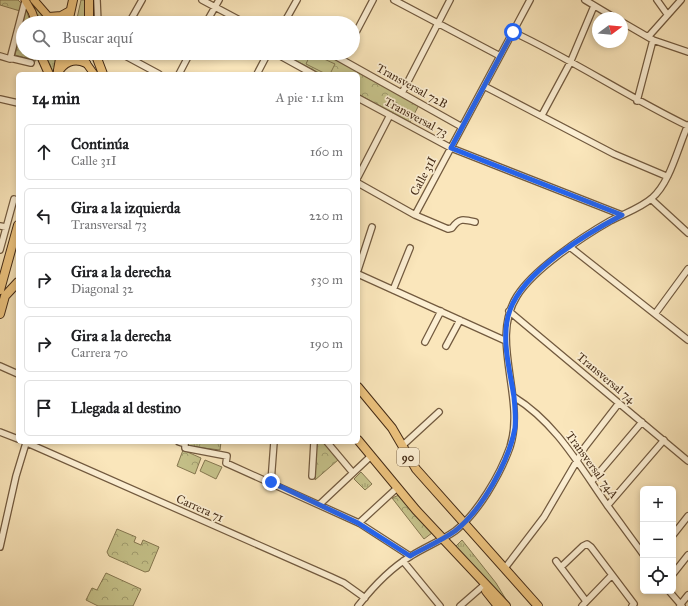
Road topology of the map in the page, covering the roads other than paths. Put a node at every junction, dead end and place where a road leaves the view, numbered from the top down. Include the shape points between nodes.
1 (25, 0) edge
2 (34, 0) edge
3 (73, 0) edge
4 (89, 0) edge
5 (97, 0) edge
6 (142, 0) edge
7 (202, 0) edge
8 (219, 0) edge
9 (297, 0) edge
10 (373, 0) edge
11 (394, 0) edge
12 (450, 0) edge
13 (530, 0) edge
14 (585, 0) edge
15 (657, 0) edge
16 (681, 0) edge
17 (594, 6) junction
18 (215, 7) junction
19 (70, 11) junction
20 (604, 12) edge
21 (667, 14) junction
22 (21, 16) edge
23 (33, 16) edge
24 (48, 16) edge
25 (61, 16) edge
26 (69, 16) edge
27 (89, 16) edge
28 (98, 16) edge
29 (134, 16) edge
30 (210, 16) edge
31 (232, 16) edge
32 (288, 16) edge
33 (437, 23) junction
34 (360, 25) edge
35 (628, 26) edge
36 (513, 32) junction
37 (16, 35) edge
38 (651, 39) junction
39 (688, 52) edge
40 (0, 56) edge
41 (500, 56) junction
42 (10, 58) junction
43 (16, 59) edge
44 (18, 60) edge
45 (42, 60) edge
46 (43, 60) edge
47 (60, 60) edge
48 (78, 60) edge
49 (78, 60) edge
50 (84, 60) edge
51 (98, 60) edge
52 (133, 60) edge
53 (186, 60) edge
54 (264, 60) edge
55 (288, 60) edge
56 (342, 60) edge
57 (31, 63) dead end
58 (86, 63) junction
59 (570, 63) junction
60 (44, 72) edge
61 (48, 72) edge
62 (57, 72) edge
63 (58, 72) edge
64 (93, 72) edge
65 (102, 72) edge
66 (155, 72) edge
67 (180, 72) edge
68 (258, 72) edge
69 (309, 72) edge
70 (484, 86) junction
71 (402, 93) junction
72 (0, 98) edge
73 (360, 99) edge
74 (637, 100) junction
75 (16, 102) edge
76 (542, 115) junction
77 (390, 116) junction
78 (688, 126) edge
79 (462, 127) junction
80 (683, 136) junction
81 (688, 141) edge
82 (451, 148) junction
83 (360, 173) edge
84 (666, 176) junction
85 (360, 184) edge
86 (14, 199) dead end
87 (651, 199) junction
88 (415, 215) junction
89 (622, 215) junction
90 (475, 222) dead end
91 (3, 226) edge
92 (372, 227) dead end
93 (16, 232) edge
94 (688, 233) edge
95 (570, 247) junction
96 (410, 248) dead end
97 (0, 250) edge
98 (360, 264) edge
99 (688, 270) edge
100 (360, 275) edge
101 (16, 284) edge
102 (0, 290) edge
103 (393, 290) junction
104 (441, 311) junction
105 (509, 311) junction
106 (0, 314) edge
107 (655, 314) junction
108 (460, 320) junction
109 (688, 340) edge
110 (506, 341) junction
111 (426, 342) dead end
112 (446, 346) dead end
113 (0, 366) edge
114 (16, 373) edge
115 (360, 389) edge
116 (514, 397) junction
117 (618, 403) junction
118 (439, 412) dead end
119 (642, 422) junction
120 (0, 432) edge
121 (16, 438) edge
122 (664, 440) junction
123 (360, 442) edge
124 (24, 444) edge
125 (30, 444) edge
126 (183, 444) edge
127 (274, 444) edge
128 (314, 444) edge
129 (329, 444) edge
130 (402, 446) junction
131 (371, 456) junction
132 (577, 460) junction
133 (688, 461) edge
134 (353, 473) junction
135 (312, 476) dead end
136 (592, 481) junction
137 (271, 482) junction
138 (397, 488) junction
139 (320, 504) junction
140 (608, 505) junction
141 (688, 516) edge
142 (465, 522) junction
143 (358, 523) junction
144 (676, 531) edge
145 (443, 538) junction
146 (0, 547) edge
147 (640, 550) edge
148 (688, 555) edge
149 (410, 556) junction
150 (403, 561) junction
151 (556, 561) dead end
152 (561, 567) junction
153 (469, 568) junction
154 (505, 568) junction
155 (676, 570) edge
156 (611, 576) junction
157 (482, 586) junction
158 (672, 594) edge
159 (688, 595) edge
160 (362, 603) edge
161 (584, 604) edge
162 (633, 605) edge
163 (681, 605) edge
164 (440, 606) edge
165 (460, 606) edge
166 (498, 606) edge
167 (506, 606) edge
168 (538, 606) edge

1 - 22 street
1 - 23 main road
2 - 24 main road
3 - 19 highway
4 - 27 highway
5 - 28 street
6 - 29 street
7 - 18 street
8 - 18 street
9 - 32 street
10 - 34 street
11 - 33 street
12 - 33 street
13 - 36 street, Calle 31I
14 - 17 street
15 - 21 street
16 - 21 street
17 - 20 street
17 - 59 street
18 - 30 street
18 - 31 street
19 - 25 highway
19 - 26 highway
21 - 38 street
33 - 41 street
33 - 71 street
35 - 38 street
36 - 41 street, Calle 31I
36 - 59 street
37 - 42 street
38 - 39 street
38 - 74 street
40 - 42 street
41 - 70 street, Calle 31I
42 - 43 street
44 - 57 street
45 - 60 main road
46 - 61 highway
47 - 62 highway
48 - 58 highway
49 - 63 highway via 62,65
50 - 58 main road
51 - 65 highway
52 - 66 street
53 - 67 street
54 - 68 street
55 - 69 street
56 - 71 street, Transversal 72B
58 - 64 main road
59 - 74 street
59 - 76 street
70 - 76 street
70 - 79 street, Calle 31I
71 - 79 street, Transversal 72B
72 - 75 street
73 - 77 street, Transversal 73
74 - 78 street
76 - 84 street via 614,154
77 - 82 street, Transversal 73
77 - 83 street
78 - 80 street
79 - 82 street, Calle 31I
80 - 81 street
80 - 84 street
82 - 88 street, Calle 31I
82 - 89 street, Transversal 73
84 - 87 street via 661,188
85 - 88 street
86 - 91 street
87 - 89 street
87 - 94 street
88 - 90 street via 448,229 460,219
89 - 95 street
91 - 97 street
92 - 98 street
93 - 102 highway
95 - 105 street via 530,280 516,296
95 - 107 street
96 - 103 street
99 - 107 street
100 - 103 street
101 - 106 highway via 6,296
103 - 104 street
104 - 108 street
104 - 111 street
105 - 110 street
105 - 117 street, Transversal 74
107 - 109 street
108 - 110 street
108 - 112 street
110 - 116 street
113 - 114 street
115 - 130 highway, 90
116 - 132 street, Transversal 74A via 541,416
116 - 142 street via 515,426 509,449 492,484
117 - 119 street, Transversal 74
117 - 132 street
118 - 130 street
119 - 122 street, Transversal 74
119 - 136 street
120 - 121 street
122 - 133 street, Transversal 74
122 - 140 street
123 - 131 highway, 90
124 - 146 street
125 - 160 street, Carrera 71 via 331,577
126 - 137 street via 185,448 227,456 226,463
127 - 137 street
128 - 135 street
129 - 134 street
130 - 142 highway, 90 via 416,469
131 - 134 street
131 - 138 highway, 90
132 - 136 street, Transversal 74A
132 - 154 street via 544,517
134 - 139 street
136 - 140 street, Transversal 74A
137 - 139 street
138 - 143 street
138 - 145 highway, 90
139 - 143 street
140 - 147 street, Transversal 74A
141 - 144 street
142 - 145 street
142 - 154 highway, 90
143 - 149 street
145 - 149 street
145 - 153 highway, 90
148 - 155 street
149 - 150 street
150 - 160 street
150 - 164 street
151 - 152 street
152 - 156 street via 587,544
152 - 161 street
153 - 157 highway
153 - 167 highway, 90
154 - 168 highway, 90
156 - 161 street
156 - 162 street
157 - 165 street
157 - 166 highway
158 - 163 street
159 - 163 street

